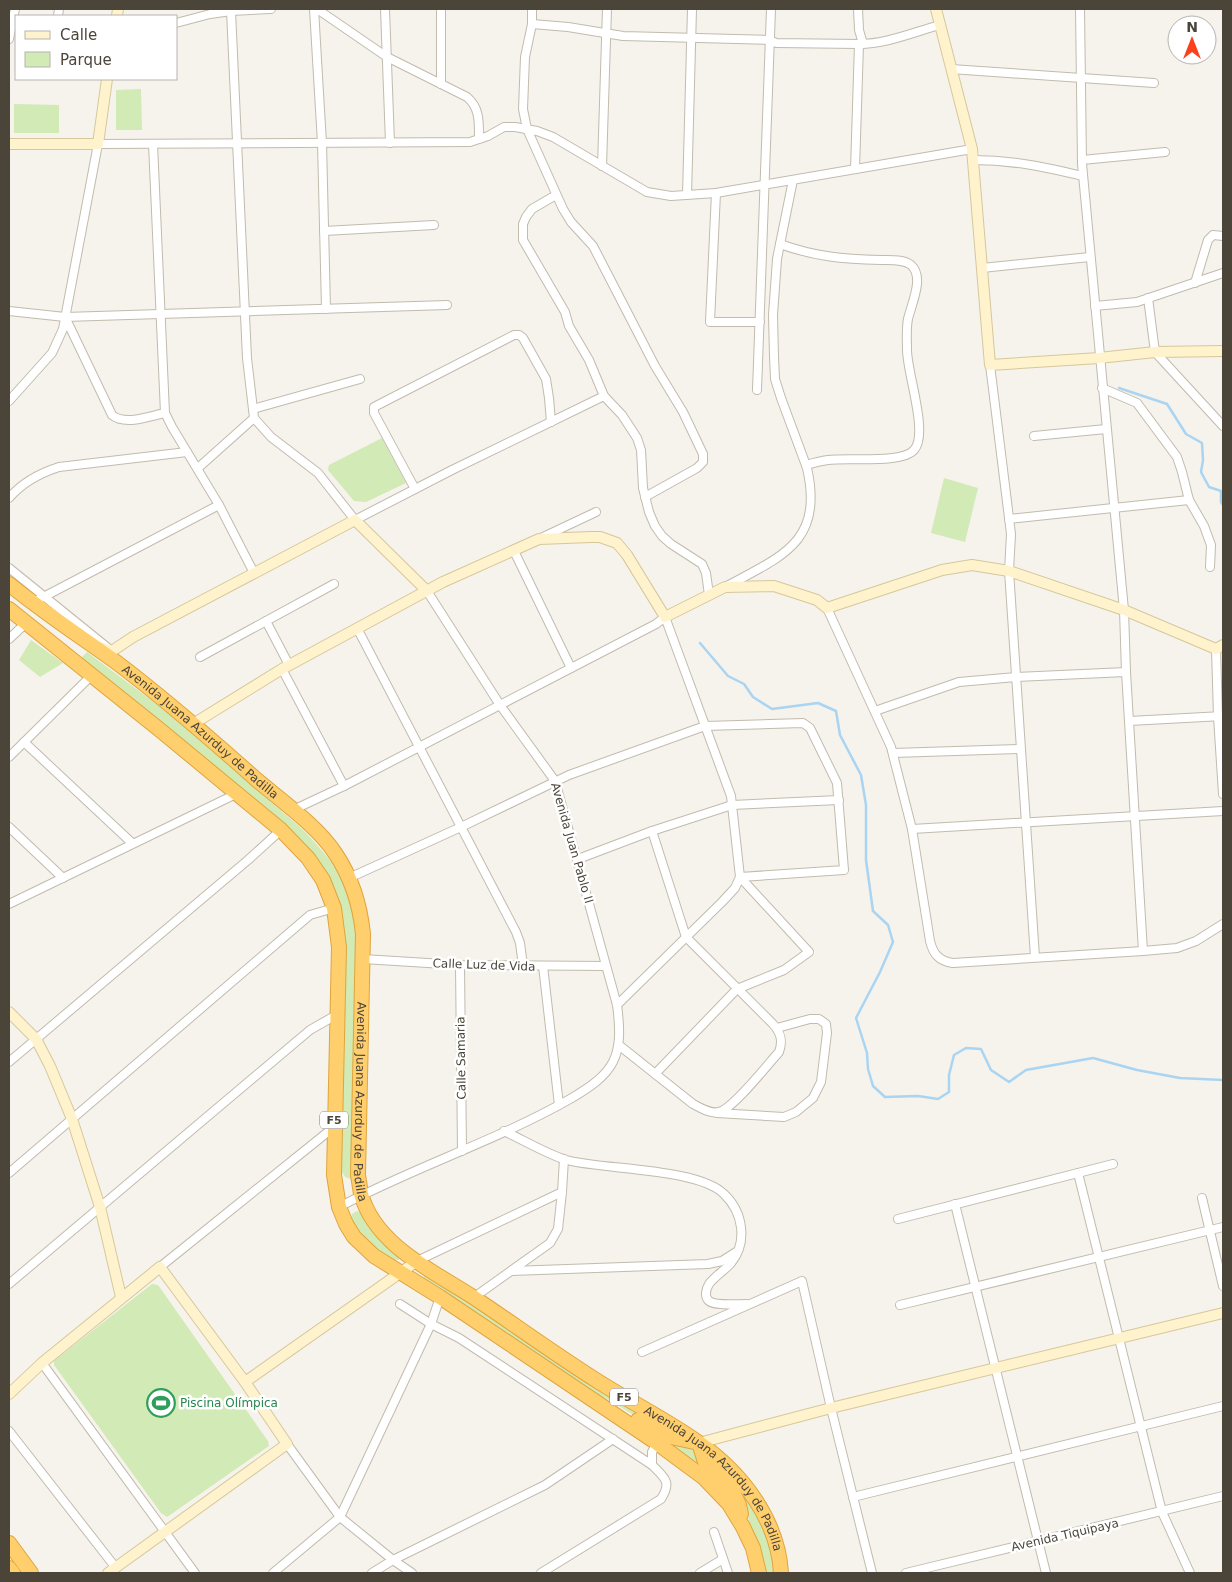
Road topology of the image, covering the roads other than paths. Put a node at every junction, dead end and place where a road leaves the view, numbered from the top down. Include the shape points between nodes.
1 (15, 9) edge
2 (196, 9) edge
3 (271, 9) edge
4 (316, 9) edge
5 (385, 9) edge
6 (441, 9) edge
7 (532, 9) edge
8 (607, 9) edge
9 (692, 9) edge
10 (772, 9) edge
11 (858, 9) edge
12 (936, 9) edge
13 (1080, 9) edge
14 (231, 10) junction
15 (195, 18) junction
16 (178, 22) edge
17 (532, 24) junction
18 (940, 25) junction
19 (606, 33) junction
20 (11, 34) edge
21 (691, 38) junction
22 (770, 40) junction
23 (861, 44) junction
24 (388, 57) junction
25 (951, 69) junction
26 (1081, 77) junction
27 (106, 80) edge
28 (1154, 83) dead end
29 (441, 84) junction
30 (527, 129) junction
31 (479, 139) junction
32 (322, 143) junction
33 (390, 143) junction
34 (9, 144) edge
35 (98, 144) junction
36 (153, 144) junction
37 (238, 144) junction
38 (972, 149) junction
39 (1165, 152) dead end
40 (973, 160) junction
41 (1082, 160) junction
42 (602, 166) junction
43 (855, 169) junction
44 (1083, 176) junction
45 (793, 180) junction
46 (766, 185) junction
47 (716, 193) junction
48 (556, 195) junction
49 (687, 195) junction
50 (434, 225) dead end
51 (324, 231) junction
52 (1223, 236) edge
53 (780, 244) junction
54 (1090, 257) junction
55 (982, 268) junction
56 (1223, 273) edge
57 (1195, 283) junction
58 (1148, 298) junction
59 (447, 305) dead end
60 (1094, 306) junction
61 (326, 309) junction
62 (9, 311) edge
63 (244, 311) junction
64 (161, 314) junction
65 (65, 318) junction
66 (760, 322) junction
67 (1223, 351) edge
68 (1155, 352) junction
69 (1099, 358) junction
70 (990, 366) junction
71 (360, 379) dead end
72 (1102, 388) junction
73 (757, 390) dead end
74 (604, 396) junction
75 (9, 401) edge
76 (253, 409) junction
77 (165, 413) junction
78 (254, 418) junction
79 (551, 422) junction
80 (1223, 426) edge
81 (1106, 429) junction
82 (1034, 436) dead end
83 (187, 452) junction
84 (806, 465) junction
85 (198, 468) junction
86 (415, 489) junction
87 (645, 497) junction
88 (9, 498) edge
89 (1189, 500) junction
90 (219, 505) junction
91 (1114, 507) junction
92 (596, 512) dead end
93 (1009, 519) junction
94 (355, 520) junction
95 (539, 539) junction
96 (514, 551) junction
97 (1210, 567) dead end
98 (9, 568) edge
99 (1010, 571) junction
100 (254, 573) junction
101 (9, 584) edge
102 (334, 584) dead end
103 (725, 587) junction
104 (427, 591) junction
105 (710, 595) junction
106 (38, 600) junction
107 (9, 608) edge
108 (827, 608) junction
109 (1124, 610) junction
110 (665, 617) junction
111 (52, 619) junction
112 (266, 621) junction
113 (26, 623) junction
114 (357, 628) junction
115 (39, 634) junction
116 (9, 637) edge
117 (87, 643) junction
118 (1220, 647) edge
119 (112, 651) junction
120 (200, 657) dead end
121 (72, 660) junction
122 (286, 667) junction
123 (571, 668) junction
124 (1126, 672) junction
125 (91, 676) junction
126 (1016, 677) junction
127 (500, 705) junction
128 (875, 711) junction
129 (1220, 716) edge
130 (1129, 721) junction
131 (193, 724) junction
132 (705, 726) junction
133 (24, 742) junction
134 (419, 747) junction
135 (1020, 748) junction
136 (893, 753) junction
137 (9, 757) edge
138 (555, 781) junction
139 (344, 786) junction
140 (236, 794) junction
141 (1223, 794) edge
142 (839, 800) junction
143 (732, 805) junction
144 (293, 810) junction
145 (1223, 811) edge
146 (1135, 816) junction
147 (1025, 822) junction
148 (9, 827) edge
149 (461, 827) junction
150 (912, 829) junction
151 (281, 830) junction
152 (652, 831) junction
153 (132, 843) junction
154 (578, 859) junction
155 (740, 877) junction
156 (63, 878) junction
157 (349, 878) junction
158 (9, 904) edge
159 (334, 908) junction
160 (1223, 924) edge
161 (686, 937) junction
162 (1144, 951) junction
163 (1035, 957) junction
164 (363, 959) junction
165 (460, 965) junction
166 (523, 966) junction
167 (543, 966) junction
168 (605, 966) junction
169 (736, 989) junction
170 (617, 1005) junction
171 (9, 1012) edge
172 (338, 1014) junction
173 (777, 1028) junction
174 (36, 1039) junction
175 (620, 1046) junction
176 (9, 1062) edge
177 (654, 1074) junction
178 (559, 1105) junction
179 (716, 1113) junction
180 (72, 1119) junction
181 (334, 1127) junction
182 (504, 1131) junction
183 (462, 1151) junction
184 (564, 1159) junction
185 (1113, 1164) dead end
186 (9, 1172) edge
187 (1078, 1173) junction
188 (562, 1192) junction
189 (362, 1195) junction
190 (1202, 1198) dead end
191 (955, 1204) junction
192 (100, 1207) junction
193 (339, 1207) junction
194 (898, 1219) dead end
195 (1223, 1227) edge
196 (1209, 1231) junction
197 (738, 1252) junction
198 (1099, 1257) junction
199 (416, 1261) junction
200 (160, 1267) junction
201 (511, 1271) junction
202 (399, 1273) junction
203 (9, 1284) edge
204 (1223, 1286) edge
205 (975, 1287) junction
206 (121, 1297) junction
207 (440, 1297) junction
208 (473, 1298) junction
209 (400, 1304) dead end
210 (750, 1304) junction
211 (900, 1305) dead end
212 (1223, 1314) edge
213 (431, 1324) junction
214 (1119, 1339) junction
215 (642, 1352) dead end
216 (42, 1363) junction
217 (995, 1368) junction
218 (245, 1382) junction
219 (9, 1394) edge
220 (590, 1400) junction
221 (1223, 1406) edge
222 (831, 1408) junction
223 (1140, 1426) junction
224 (9, 1431) edge
225 (613, 1439) junction
226 (657, 1443) junction
227 (699, 1443) junction
228 (287, 1444) junction
229 (1016, 1457) junction
230 (652, 1465) junction
231 (1223, 1496) edge
232 (853, 1497) junction
233 (1162, 1512) junction
234 (340, 1517) junction
235 (743, 1527) junction
236 (166, 1532) junction
237 (714, 1532) dead end
238 (1037, 1541) junction
239 (9, 1544) edge
240 (724, 1559) junction
241 (393, 1560) junction
242 (9, 1568) edge
243 (112, 1570) edge
244 (278, 1572) edge
245 (13, 1573) edge
246 (31, 1573) edge
247 (195, 1573) edge
248 (372, 1573) edge
249 (412, 1573) edge
250 (541, 1573) edge
251 (700, 1573) edge
252 (728, 1573) edge
253 (759, 1573) edge
254 (781, 1573) edge
255 (872, 1573) edge
256 (906, 1573) edge
257 (1046, 1573) edge
258 (1190, 1573) edge

1 - 20 street
2 - 15 street
3 - 14 street
4 - 24 street
4 - 32 street
5 - 24 street
6 - 29 street
7 - 17 street
8 - 19 street
9 - 21 street
10 - 22 street
11 - 23 street
12 - 18 street
13 - 26 street
14 - 15 street
14 - 37 street
15 - 16 street
17 - 19 street
17 - 30 street via 525,57
18 - 23 street
18 - 25 street
19 - 21 street
19 - 42 street
21 - 22 street
21 - 49 street
22 - 23 street via 776,43
22 - 46 street
23 - 43 street
24 - 29 street
24 - 33 street
25 - 26 street
25 - 38 street
26 - 28 street
26 - 41 street
27 - 35 street
29 - 31 street via 467,97 475,105
30 - 31 street via 504,127
30 - 42 street via 553,138
30 - 48 street
31 - 33 street via 470,142
32 - 33 street
32 - 37 street
32 - 51 street
34 - 35 street
35 - 36 street
35 - 65 street
36 - 37 street
36 - 64 street
37 - 63 street
38 - 40 street
38 - 43 street
39 - 41 street
40 - 44 street via 1002,160
40 - 55 street
41 - 44 street
42 - 49 street via 647,192
43 - 45 street
44 - 54 street
45 - 46 street
45 - 53 street
46 - 47 street
46 - 66 street
47 - 49 street
47 - 66 street via 710,322
48 - 74 street via 532,209 526,217 524,240 565,312
48 - 87 street via 570,222 593,246 703,454 703,462 697,468
50 - 51 street
51 - 61 street
52 - 57 street via 1213,235 1208,240
53 - 84 street via 773,314 775,379
53 - 84 street via 821,256 906,263 911,265 917,276 907,334 908,370 920,432 915,450 903,457 828,460
54 - 55 street
54 - 60 street
55 - 70 street
56 - 57 street
57 - 58 street
58 - 60 street
58 - 68 street
59 - 61 street
60 - 69 street
61 - 63 street
62 - 65 street
63 - 64 street
63 - 76 street
64 - 65 street
64 - 77 street
65 - 75 street via 52,353
65 - 77 street via 112,415 118,420 126,420
66 - 73 street
67 - 68 street
68 - 69 street
68 - 80 street
69 - 70 street
69 - 72 street
70 - 93 street
71 - 76 street
72 - 81 street
72 - 89 street via 1138,402 1177,457
74 - 79 street
74 - 87 street via 638,438
76 - 78 street
77 - 83 street
78 - 85 street
78 - 94 street, Avenida Juan Pablo II via 271,437 318,473
79 - 86 street
79 - 86 street via 546,379 523,338 514,335 374,407 374,413
81 - 82 street
81 - 91 street
83 - 85 street
83 - 88 street via 58,467 44,471 16,489
84 - 103 street via 811,496 806,525 800,538 778,557
85 - 90 street
86 - 94 street
87 - 105 street via 662,536 702,564
89 - 91 street
89 - 97 street via 1211,545
90 - 100 street
90 - 106 street
91 - 93 street
91 - 109 street
92 - 95 street
93 - 99 street
94 - 100 street
94 - 104 street, Avenida Juan Pablo II
95 - 96 street
95 - 110 street via 600,537 617,543
96 - 104 street
96 - 123 street
98 - 106 street
99 - 108 street via 972,565 942,570
99 - 109 street
99 - 126 street
100 - 119 street
101 - 106 highway, Avenida Juana Azurduy de Padilla / F5
102 - 112 street
103 - 105 street
103 - 108 street via 774,586 818,600
104 - 114 street
104 - 127 street, Avenida Juan Pablo II
105 - 110 street
106 - 111 highway, Avenida Juana Azurduy de Padilla / F5
106 - 119 street
107 - 113 highway, Avenida Juana Azurduy de Padilla / F5
108 - 128 street
109 - 118 street
109 - 124 street
110 - 123 street
110 - 132 street
111 - 115 highway
111 - 117 highway, Avenida Juana Azurduy de Padilla / F5
112 - 120 street
112 - 122 street
113 - 115 highway, Avenida Juana Azurduy de Padilla / F5
113 - 116 street
114 - 122 street
114 - 134 street
115 - 121 highway, Avenida Juana Azurduy de Padilla / F5
117 - 119 street
117 - 121 highway
117 - 131 highway, Avenida Juana Azurduy de Padilla / F5
118 - 129 street
121 - 125 highway, Avenida Juana Azurduy de Padilla / F5
122 - 131 street
122 - 139 street
123 - 127 street
124 - 126 street
124 - 130 street
125 - 133 street
125 - 140 highway, Avenida Juana Azurduy de Padilla / F5
126 - 128 street via 959,682
126 - 135 street
127 - 134 street
127 - 138 street, Avenida Juan Pablo II
128 - 136 street
129 - 130 street
129 - 141 street
130 - 146 street
131 - 144 highway, Avenida Juana Azurduy de Padilla / F5
132 - 138 street
132 - 142 street via 803,723 810,728 832,771 838,784
132 - 143 street
133 - 137 street
133 - 153 street
134 - 139 street
134 - 149 street
135 - 136 street
135 - 147 street
136 - 150 street
138 - 149 street
138 - 154 street, Avenida Juan Pablo II
139 - 144 street
140 - 151 highway, Avenida Juana Azurduy de Padilla / F5
140 - 153 street
142 - 143 street
142 - 155 street via 844,870
143 - 152 street
143 - 155 street
144 - 157 highway, Avenida Juana Azurduy de Padilla / F5 via 334,851
145 - 146 street
146 - 147 street
146 - 162 street
147 - 150 street
147 - 163 street
148 - 156 street
149 - 157 street
149 - 166 street via 516,932
150 - 163 street via 935,955 940,960 953,963
151 - 159 highway, Avenida Juana Azurduy de Padilla / F5 via 315,868
151 - 174 street
152 - 154 street
152 - 161 street
153 - 156 street
154 - 168 street, Avenida Juan Pablo II
155 - 161 street via 735,888
155 - 169 street via 809,952 784,970
156 - 158 street
157 - 164 highway, Avenida Juana Azurduy de Padilla / F5 via 361,912
159 - 172 highway, Avenida Juana Azurduy de Padilla / F5 via 339,947
159 - 180 street via 310,915
160 - 162 street via 1196,941 1177,948
161 - 169 street
161 - 170 street
162 - 163 street
164 - 165 street, Calle Luz de Vida
164 - 189 highway, Avenida Juana Azurduy de Padilla / F5 via 358,1154
165 - 166 street, Calle Luz de Vida
165 - 183 street, Calle Samaria
166 - 167 street, Calle Luz de Vida
167 - 168 street, Calle Luz de Vida
167 - 178 street
168 - 170 street, Avenida Juan Pablo II
169 - 173 street
169 - 177 street
170 - 175 street, Avenida Juan Pablo II
171 - 174 street
172 - 181 highway, Avenida Juana Azurduy de Padilla / F5
172 - 192 street via 310,1030
173 - 179 street via 782,1039 779,1052 728,1107
173 - 179 street via 810,1018 819,1018 826,1024 821,1082 813,1098 784,1117
174 - 176 street
174 - 180 street
175 - 177 street
175 - 178 street, Avenida Juan Pablo II via 614,1061 600,1079
177 - 179 street via 693,1104
178 - 182 street, Avenida Juan Pablo II
180 - 186 street
180 - 192 street
181 - 193 highway, Avenida Juana Azurduy de Padilla / F5 via 334,1175
181 - 200 street
182 - 183 street, Avenida Juan Pablo II
182 - 184 street
183 - 189 street, Avenida Juan Pablo II
184 - 188 street
184 - 197 street via 592,1166 677,1175 705,1183 724,1193 740,1222 742,1236
185 - 187 street
187 - 191 street
187 - 198 street
188 - 199 street
188 - 201 street via 558,1229 550,1243
189 - 193 street, Avenida Juan Pablo II
189 - 199 highway, Avenida Juana Azurduy de Padilla / F5 via 377,1224
190 - 196 street
191 - 194 street
191 - 205 street
192 - 203 street
192 - 206 street
193 - 202 highway, Avenida Juana Azurduy de Padilla / F5 via 354,1237
195 - 196 street
196 - 198 street
196 - 204 street
197 - 201 street via 708,1264
197 - 210 street via 710,1283 706,1298 718,1304
198 - 205 street
198 - 214 street
199 - 202 street
199 - 208 highway, Avenida Juana Azurduy de Padilla / F5
200 - 206 street
200 - 218 street
201 - 208 street
202 - 207 highway, Avenida Juana Azurduy de Padilla / F5
202 - 218 street
205 - 211 street
205 - 217 street
206 - 216 street
207 - 213 street
207 - 220 highway, Avenida Juana Azurduy de Padilla / F5
208 - 227 highway, Avenida Juana Azurduy de Padilla / F5 via 599,1382
209 - 213 street
210 - 215 street
210 - 222 street via 802,1281
212 - 214 street
213 - 225 street via 459,1338
213 - 234 street
214 - 217 street
214 - 223 street
216 - 219 street
216 - 236 street
217 - 222 street
217 - 229 street
218 - 228 street
220 - 226 highway, Avenida Juana Azurduy de Padilla / F5
220 - 227 highway via 618,1408 666,1436
221 - 223 street
222 - 227 street
222 - 232 street
223 - 229 street
223 - 233 street
224 - 243 street
225 - 230 street
225 - 241 street via 545,1485
226 - 230 street via 652,1452
226 - 235 highway, Avenida Juana Azurduy de Padilla / F5 via 703,1476 729,1504
227 - 235 highway via 705,1462 736,1498
227 - 254 highway, Avenida Juana Azurduy de Padilla / F5 via 736,1475 760,1507 772,1530
228 - 234 street
228 - 236 street
229 - 232 street
229 - 238 street
230 - 250 street via 667,1482 661,1499
231 - 233 street, Avenida Tiquipaya
232 - 255 street
233 - 238 street, Avenida Tiquipaya
233 - 258 street
234 - 241 street
234 - 244 street
235 - 253 highway, Avenida Juana Azurduy de Padilla / F5 via 753,1548
236 - 243 street
236 - 247 street
237 - 240 street
238 - 256 street, Avenida Tiquipaya
238 - 257 street
239 - 246 highway
240 - 251 street
240 - 252 street
241 - 248 street
241 - 249 street
242 - 245 highway

